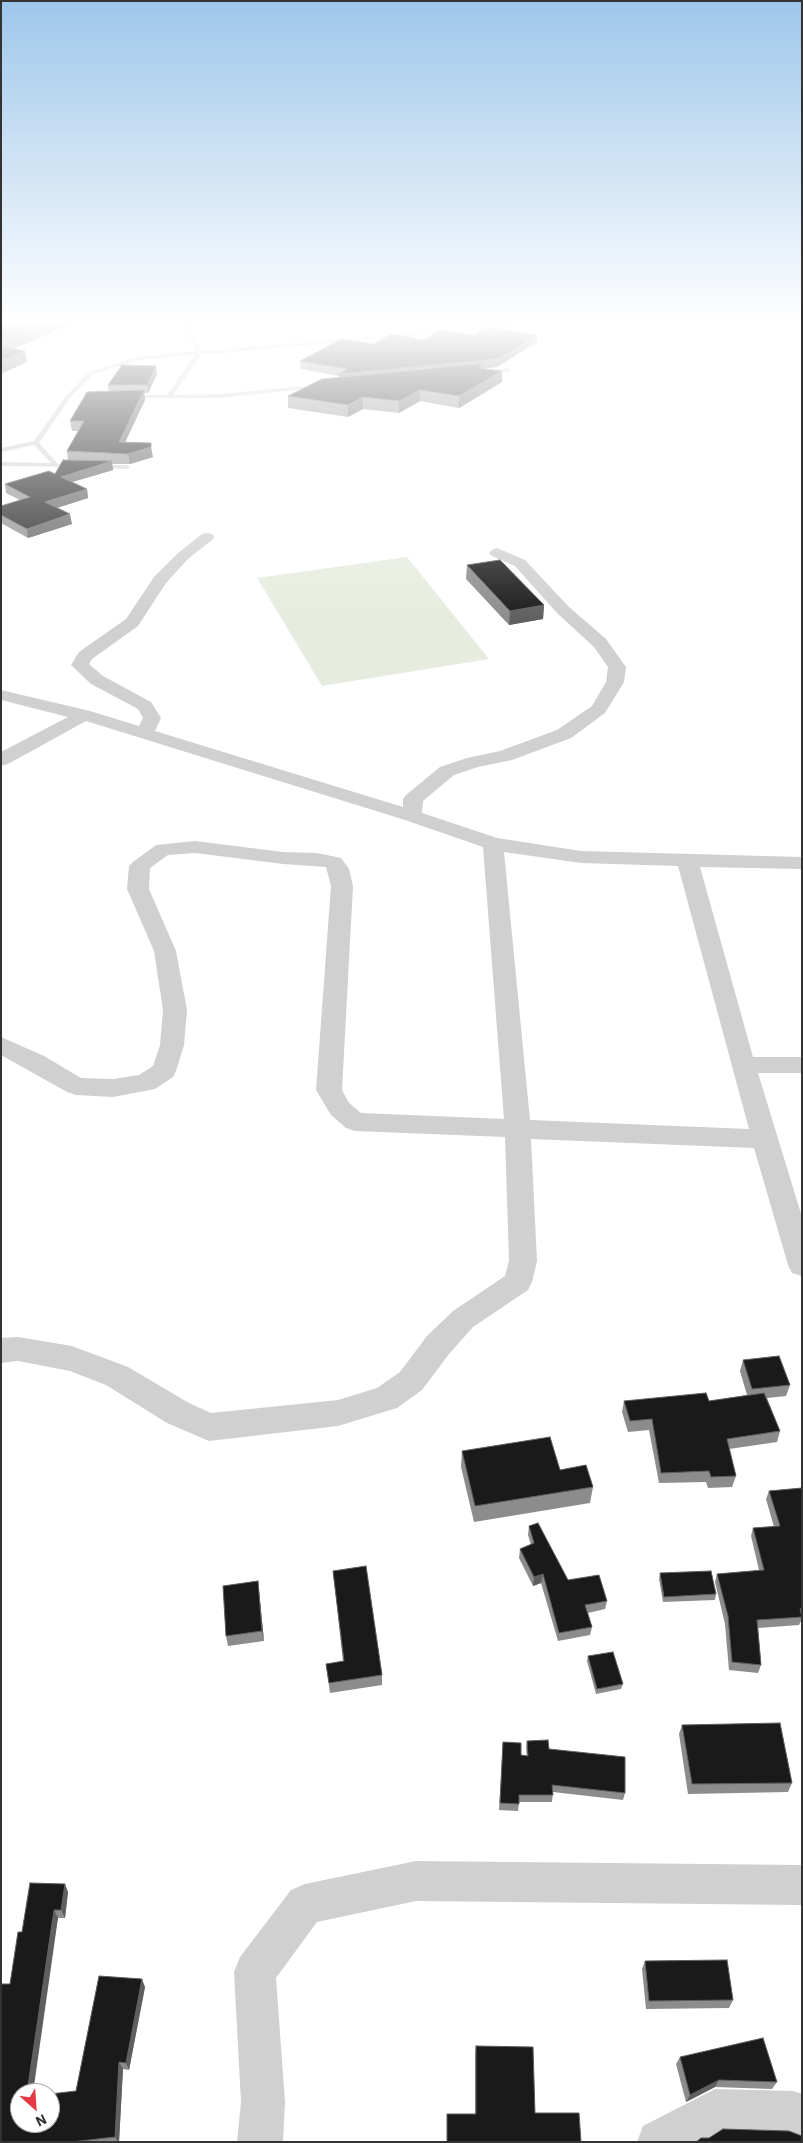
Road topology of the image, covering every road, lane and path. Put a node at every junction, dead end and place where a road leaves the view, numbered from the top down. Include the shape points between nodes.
1 (51, 421) edge
2 (36, 443) junction
3 (1, 450) edge
4 (1, 464) edge
5 (58, 466) junction
6 (77, 466) edge
7 (87, 467) edge
8 (127, 467) edge
9 (207, 537) dead end
10 (497, 553) dead end
11 (1, 695) edge
12 (84, 715) junction
13 (144, 734) junction
14 (1, 760) edge
15 (412, 816) junction
16 (493, 844) junction
17 (687, 859) junction
18 (802, 863) edge
19 (1, 1045) edge
20 (743, 1065) junction
21 (802, 1065) edge
22 (518, 1130) junction
23 (765, 1139) junction
24 (802, 1265) edge
25 (1, 1351) edge
26 (802, 1885) edge
27 (802, 2120) edge
28 (260, 2142) edge
29 (659, 2142) edge

1 - 2 lane
2 - 3 lane
2 - 5 lane
4 - 5 lane
5 - 6 lane
7 - 8 lane
9 - 13 street via 160,580 132,622 86,656 80,665 97,680 145,706 152,718
10 - 15 street via 520,563 563,610 600,643 618,666 615,682 598,709 564,734 505,756 447,771 413,799
11 - 12 street
12 - 13 street
12 - 14 street
13 - 15 street
15 - 16 street
16 - 17 street via 581,857
16 - 22 street
17 - 18 street
17 - 20 street
19 - 22 street via 76,1086 113,1088 146,1083 164,1071 172,1045 175,1010 165,951 138,889 140,866 163,849 195,847 317,859 334,862 342,886 328,1090 340,1108 355,1122
20 - 21 street
20 - 23 street
22 - 23 street
22 - 25 street via 523,1261 518,1282 463,1319 411,1381 386,1398 338,1413 209,1427 178,1413 117,1376 72,1359 18,1349
23 - 24 street
26 - 28 street via 416,1882 305,1904 255,1972 263,2102
27 - 29 street via 793,2113 715,2111

